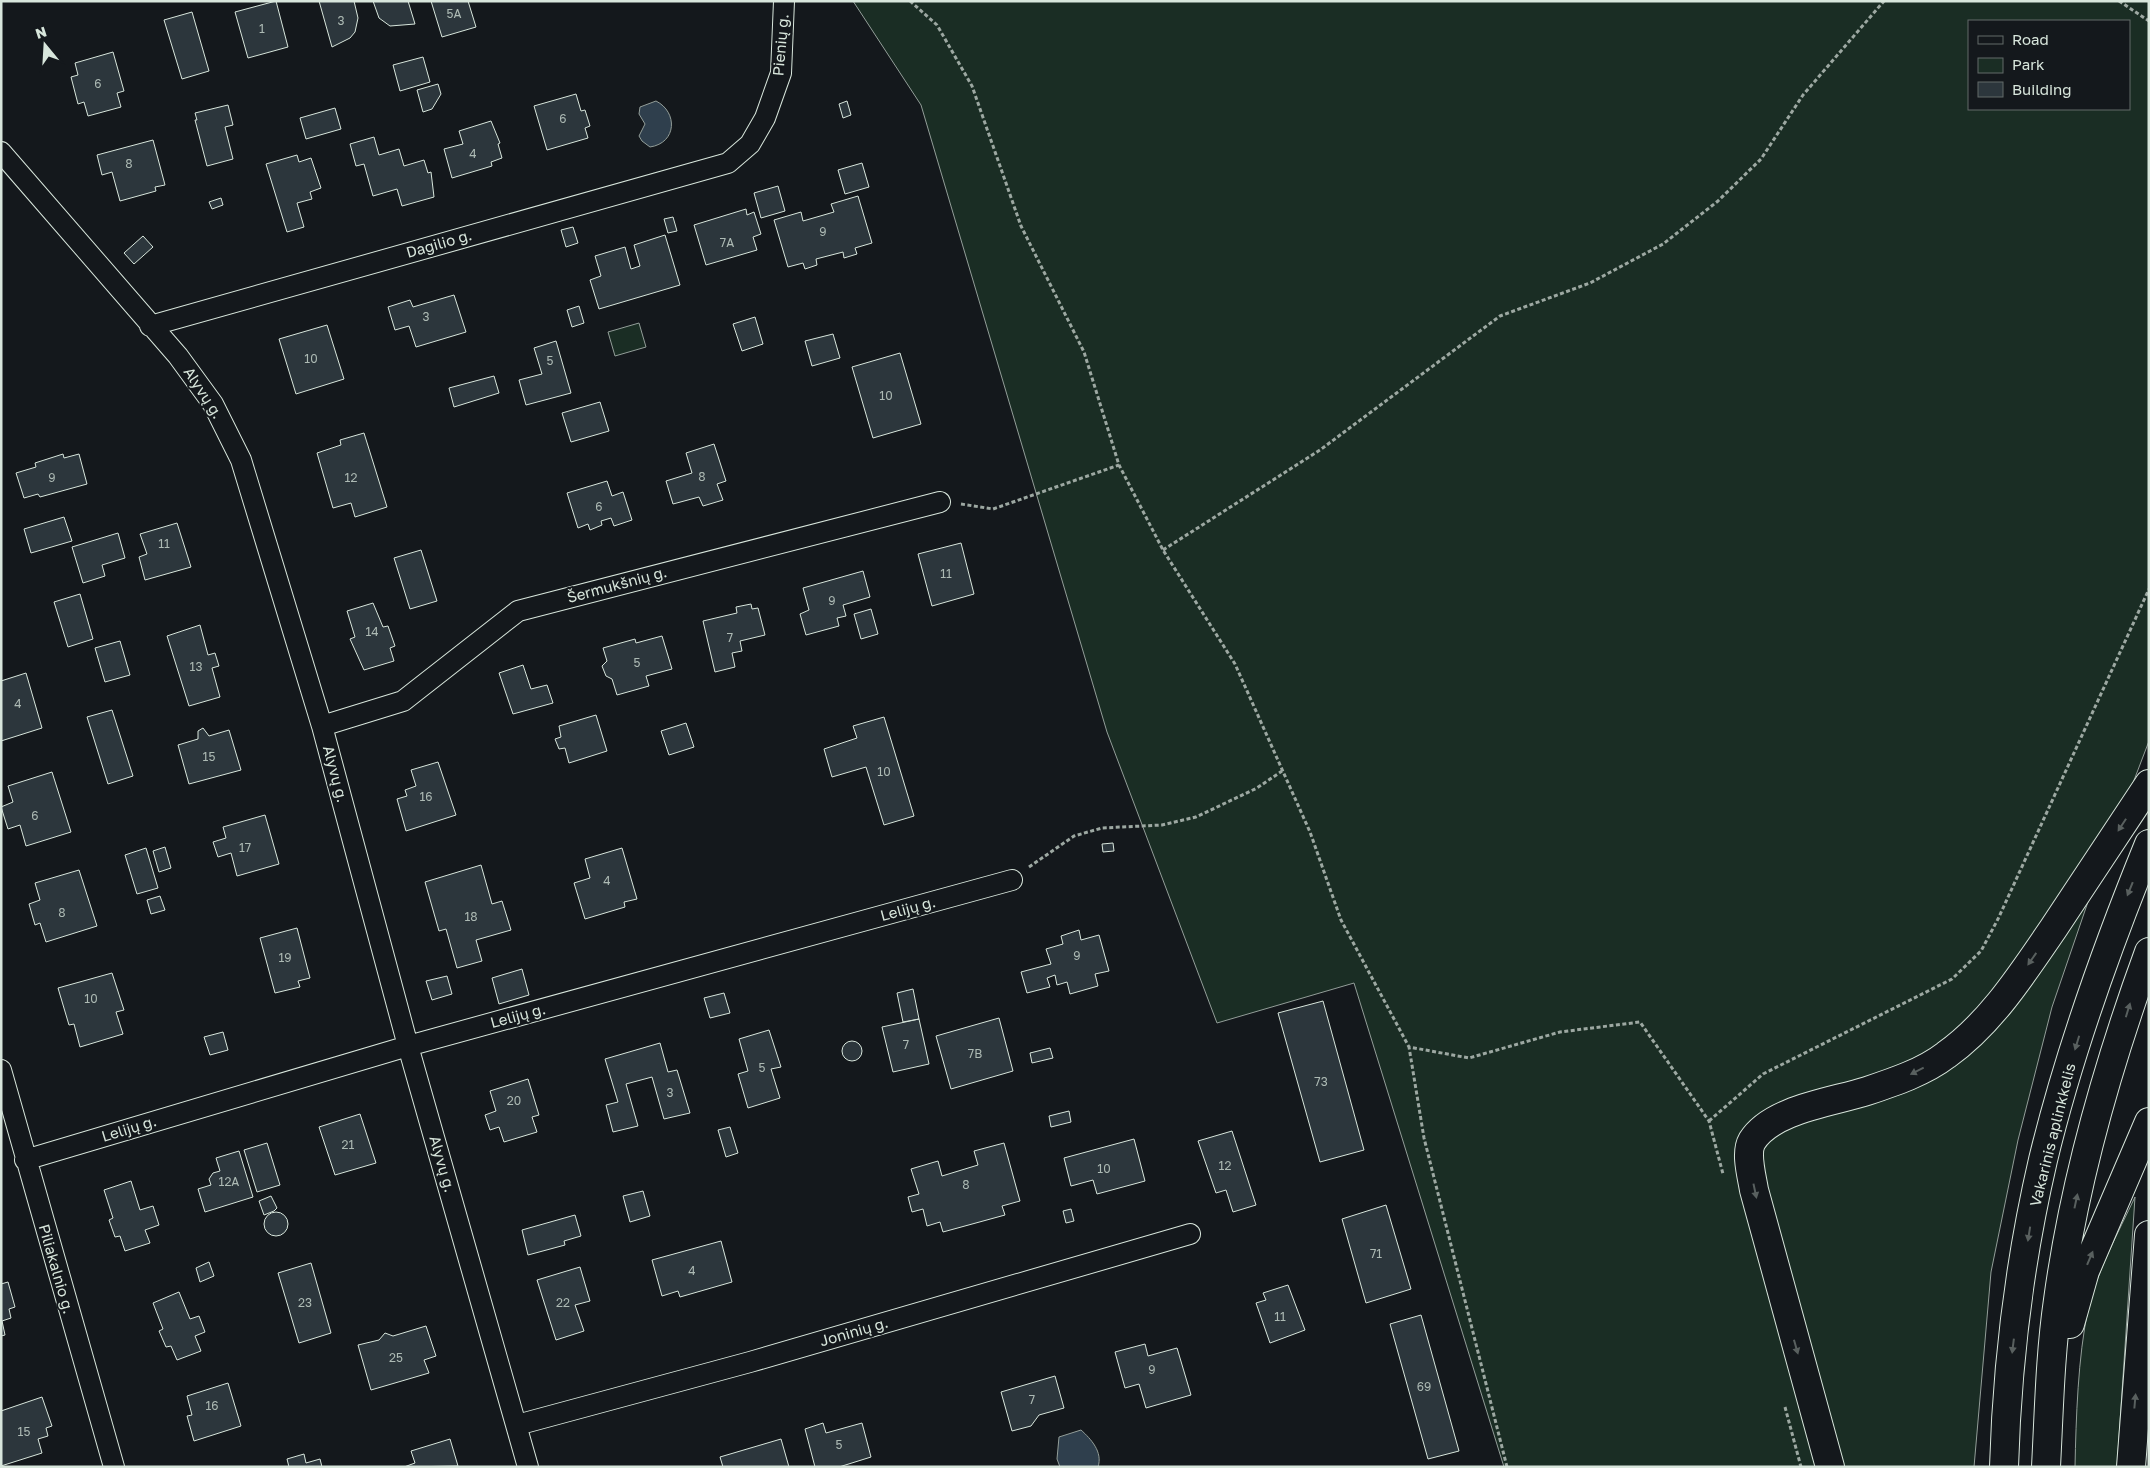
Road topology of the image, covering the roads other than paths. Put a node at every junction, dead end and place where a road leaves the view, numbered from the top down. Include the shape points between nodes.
1 (784, 1) edge
2 (1, 152) edge
3 (728, 163) joint
4 (150, 326) junction
5 (940, 502) road end
6 (322, 726) junction
7 (2149, 784) edge
8 (2149, 844) edge
9 (1012, 880) road end
10 (2149, 952) edge
11 (408, 1046) junction
12 (1, 1070) edge
13 (2149, 1122) edge
14 (25, 1160) junction
15 (1190, 1234) dead end
16 (2149, 1235) edge
17 (2066, 1302) junction
18 (517, 1425) junction
19 (2134, 1461) edge
20 (114, 1467) edge
21 (528, 1467) edge
22 (1830, 1467) edge
23 (2004, 1467) edge
24 (2046, 1467) edge

1 - 3 street, Pienių g. via 781,73 765,118 750,144
2 - 4 street, Alyvų g.
3 - 4 street, Dagilio g.
4 - 6 street, Alyvų g. via 178,356 213,404 241,460
5 - 6 street, Šermukšnių g. via 518,611 403,700
6 - 11 street, Alyvų g.
7 -> 22 highway via 2027,966 1998,1006 1971,1035 1945,1056 1912,1074 1868,1091 1789,1114 1766,1125 1751,1143 1754,1190
8 -> 23 highway, Vakarinis aplinkkelis via 2116,924 2043,1160 2019,1297
9 - 11 street, Lelijų g.
17 -> 10 highway via 2086,1156
11 - 14 street, Lelijų g.
11 - 18 street, Alyvų g.
12 - 14 street, Piliakalnio g.
17 -> 13 highway via 2084,1271
14 - 20 street, Piliakalnio g.
15 - 18 street, Joninių g. via 778,1354
19 -> 16 highway
17 - 24 highway via 2050,1393
18 - 21 street, Alyvų g.

